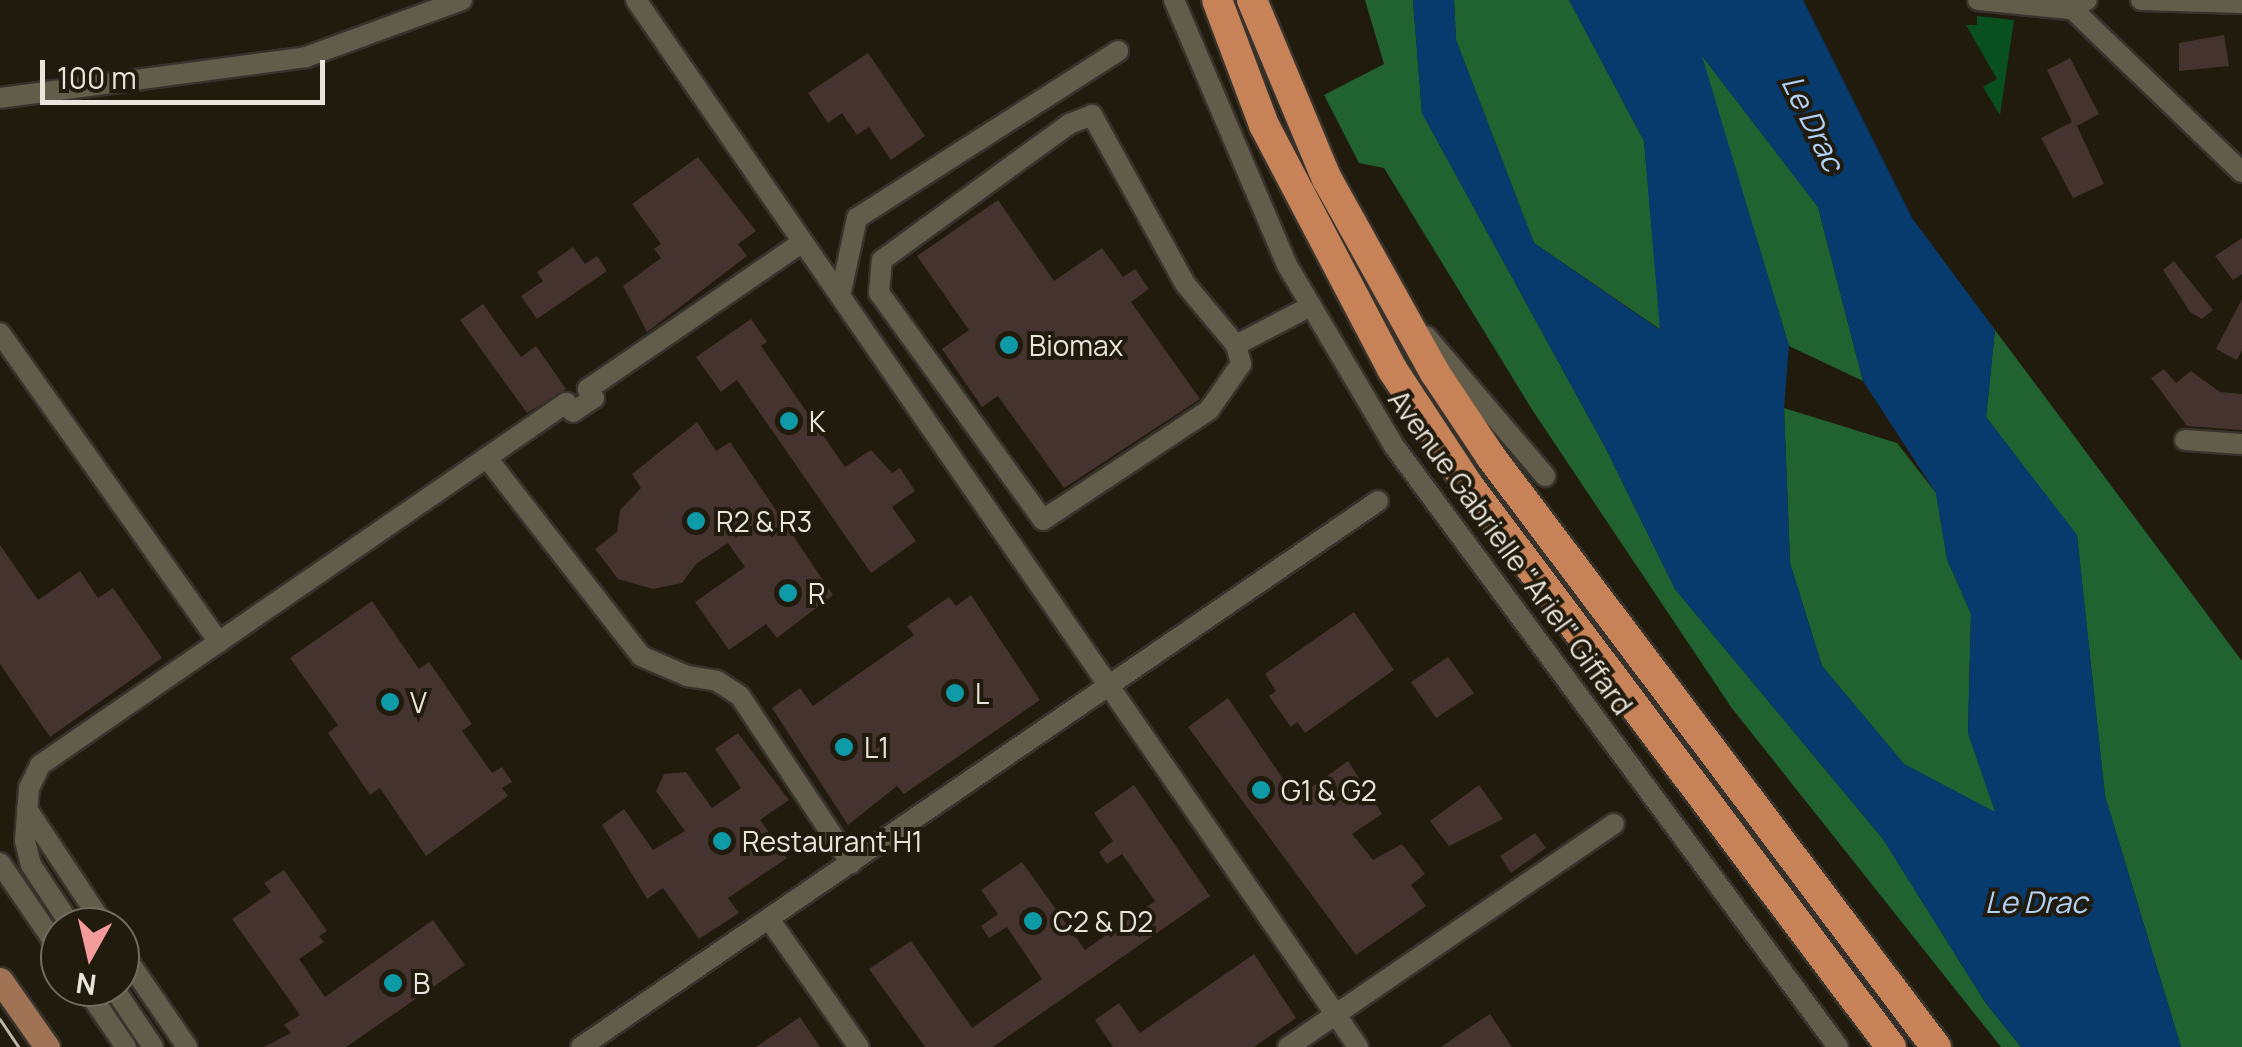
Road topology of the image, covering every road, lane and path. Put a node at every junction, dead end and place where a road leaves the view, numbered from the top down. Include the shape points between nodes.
1 (462, 0) edge
2 (636, 0) edge
3 (1174, 0) edge
4 (1217, 0) edge
5 (1252, 0) edge
6 (1978, 0) edge
7 (2141, 0) edge
8 (2073, 3) edge
9 (2242, 3) edge
10 (1118, 51) dead end
11 (0, 98) edge
12 (2242, 172) edge
13 (803, 242) junction
14 (1384, 286) junction
15 (840, 292) junction
16 (1311, 306) junction
17 (0, 333) edge
18 (1236, 345) junction
19 (2185, 440) dead end
20 (2242, 444) edge
21 (487, 458) junction
22 (1545, 476) dead end
23 (1378, 501) dead end
24 (218, 642) junction
25 (1111, 686) junction
26 (26, 807) junction
27 (1614, 824) dead end
28 (0, 863) edge
29 (851, 863) junction
30 (59, 907) edge
31 (92, 907) edge
32 (769, 919) junction
33 (40, 922) edge
34 (140, 978) edge
35 (0, 980) edge
36 (99, 1007) edge
37 (126, 1007) edge
38 (1335, 1013) junction
39 (48, 1047) edge
40 (126, 1047) edge
41 (153, 1047) edge
42 (188, 1047) edge
43 (581, 1047) edge
44 (859, 1047) edge
45 (1288, 1047) edge
46 (1358, 1047) edge
47 (1838, 1047) edge
48 (1891, 1047) edge
49 (1936, 1047) edge

1 - 11 street via 306,56
2 - 13 street
3 - 16 street, Avenue Gabrielle "Ariel" Giffard via 1234,148
4 - 48 highway via 1264,125 1403,386 1563,614
5 - 14 highway via 1321,166
6 - 8 street
7 - 9 street
8 - 12 street
10 - 15 street via 857,218
13 - 15 street
13 - 21 street via 588,389 594,398 573,412 566,403
14 - 22 street
14 - 49 highway via 1492,457
15 - 25 street
16 - 18 street
16 - 47 street, Avenue Gabrielle "Ariel" Giffard via 1394,446
17 - 24 street
18 - 18 street via 1241,364 1209,410 1043,520 879,293 882,260 1068,124 1092,115 1186,285
19 - 20 street
21 - 24 street
21 - 29 street via 641,656 740,696
23 - 25 street
24 - 26 street via 40,765
25 - 29 street
25 - 38 street
26 - 30 street via 31,865
26 - 31 street
27 - 38 street
28 - 33 street
29 - 32 street
32 - 43 street
32 - 44 street
34 - 42 street
35 - 39 main road
36 - 40 street
37 - 41 street
38 - 45 street
38 - 46 street

